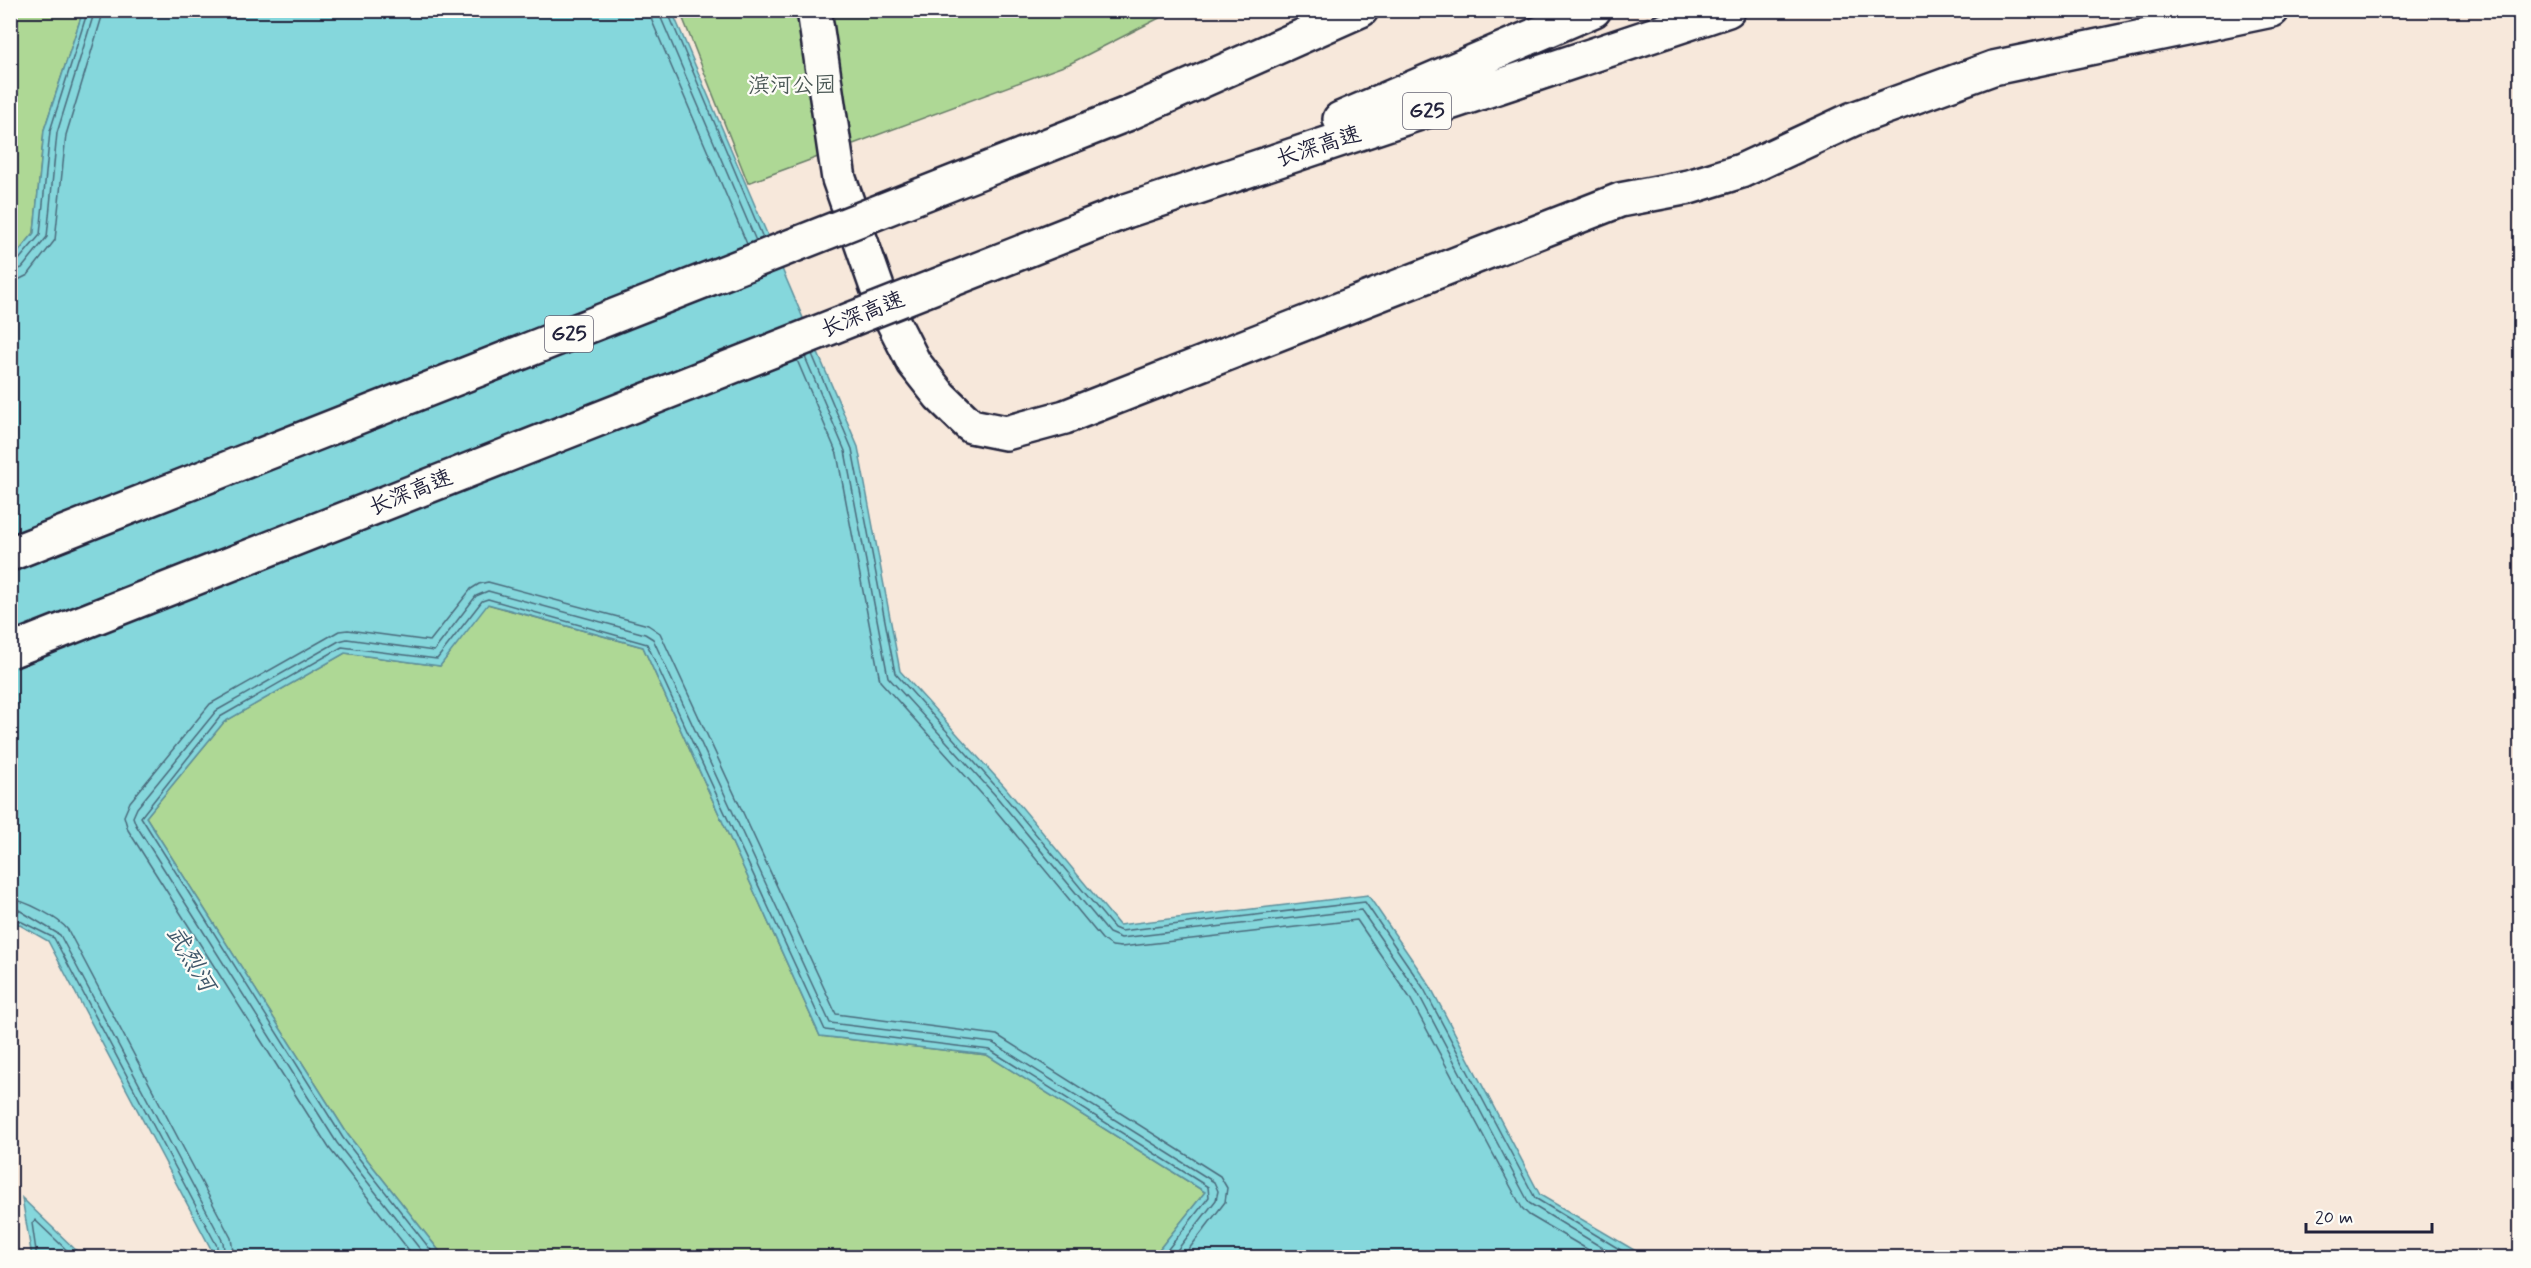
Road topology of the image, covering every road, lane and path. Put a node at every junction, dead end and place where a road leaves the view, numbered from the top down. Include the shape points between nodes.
1 (814, 10) edge
2 (1318, 10) edge
3 (1361, 10) edge
4 (1594, 10) edge
5 (1728, 10) edge
6 (2272, 10) edge
7 (1127, 114) junction
8 (1126, 211) junction
9 (10, 554) edge
10 (10, 651) edge

1 - 6 main road via 839,179 880,296 914,363 940,396 970,426 1006,433 1065,417 1620,200 1689,187 1741,171 1853,119 1993,68
2 - 7 main road
3 - 7 main road, G25
4 - 8 main road
5 - 8 main road, 长深高速 / G25
7 - 9 main road, G25, bridge
8 - 10 main road, 长深高速 / G25, bridge

